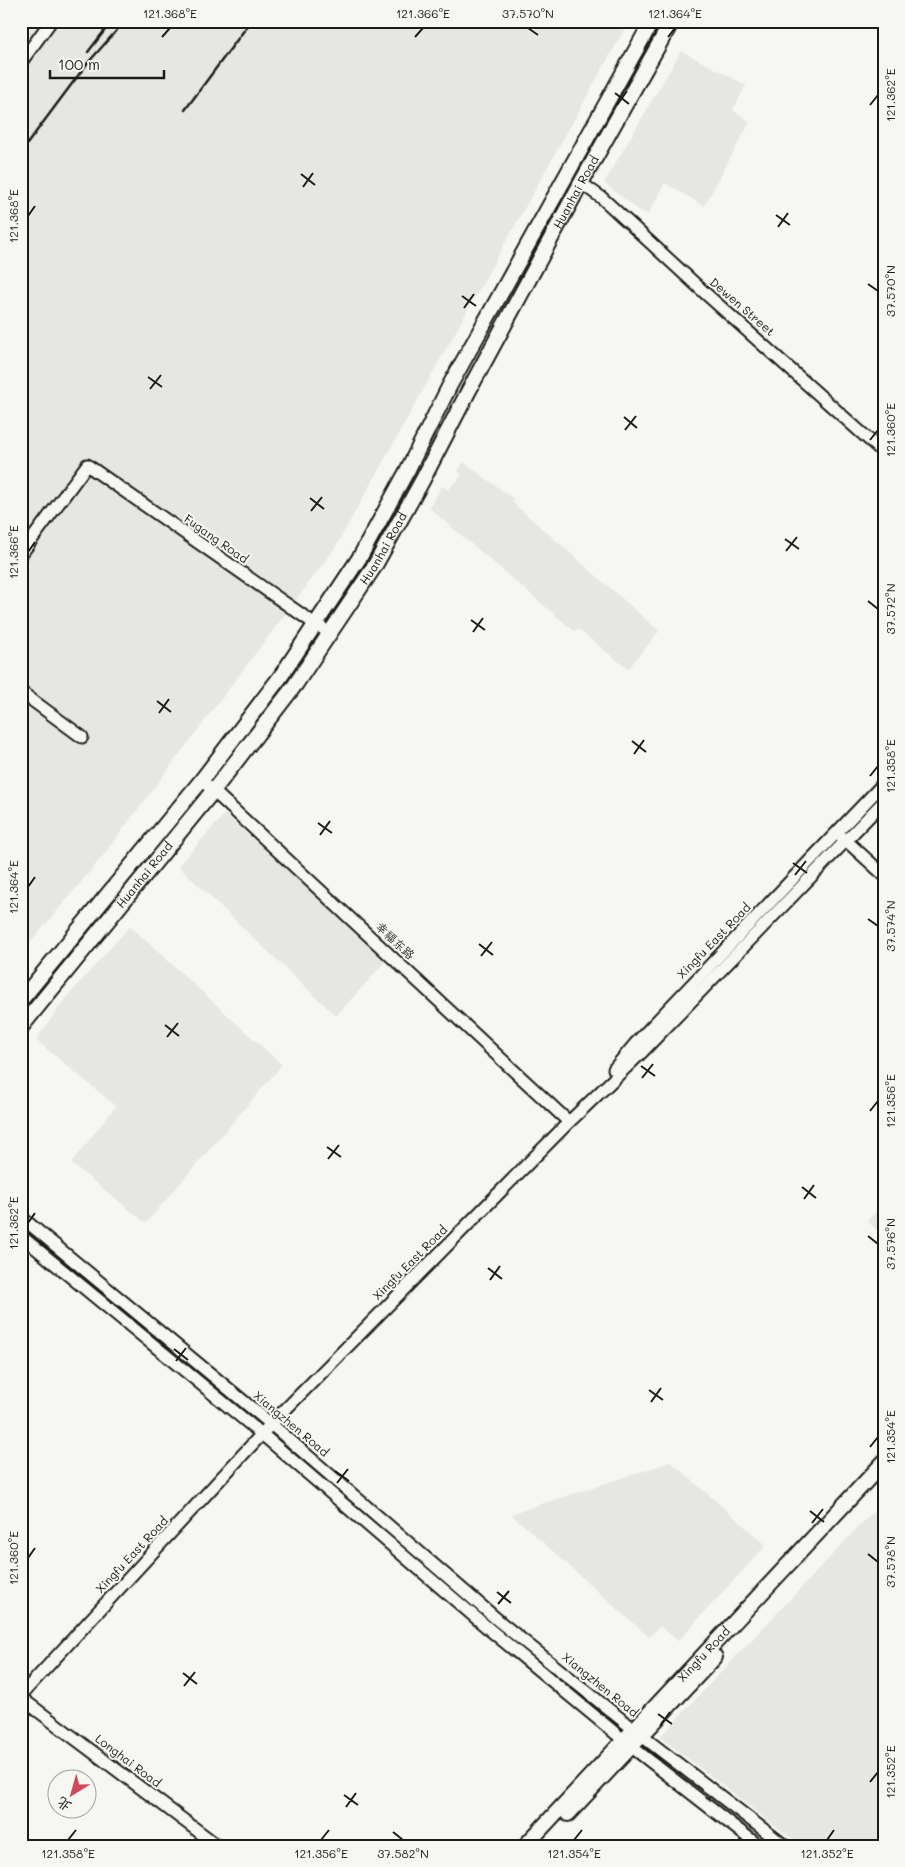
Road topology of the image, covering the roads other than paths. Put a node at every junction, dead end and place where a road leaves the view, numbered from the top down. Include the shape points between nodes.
1 (52, 21) edge
2 (652, 21) edge
3 (672, 21) edge
4 (21, 62) edge
5 (581, 183) junction
6 (884, 453) edge
7 (21, 554) edge
8 (315, 624) junction
9 (330, 633) junction
10 (21, 692) edge
11 (82, 737) dead end
12 (201, 781) junction
13 (884, 783) edge
14 (213, 790) junction
15 (884, 801) edge
16 (836, 833) junction
17 (846, 840) junction
18 (884, 875) edge
19 (21, 1000) edge
20 (21, 1026) edge
21 (569, 1122) junction
22 (21, 1217) edge
23 (21, 1236) edge
24 (271, 1424) junction
25 (263, 1435) junction
26 (884, 1462) edge
27 (884, 1474) edge
28 (21, 1696) edge
29 (633, 1738) junction
30 (218, 1846) edge
31 (525, 1846) edge
32 (538, 1846) edge
33 (759, 1846) edge
34 (785, 1846) edge

1 - 4 street
2 - 8 main road, Huanhai Road via 450,385 365,548
3 - 5 main road, Huanhai Road
5 - 6 street, Dewen Street via 602,198
5 - 9 main road, Huanhai Road via 417,490 374,567
7 - 8 street, Fugang Road via 87,465
8 - 9 street, Fugang Road
8 - 12 main road, Huanhai Road via 281,676
9 - 14 main road, Huanhai Road via 296,685
10 - 11 street
12 - 14 street, 幸福东路
12 - 19 main road, Huanhai Road
13 - 16 street, Xingfu East Road
14 - 20 main road, Huanhai Road
14 - 21 street, 幸福东路
15 - 17 street, Xingfu East Road
16 - 17 street
16 - 21 street, Xingfu East Road via 635,1044
17 - 18 street
17 - 21 street, Xingfu East Road
21 - 24 street, Xingfu East Road
22 - 24 street, Xiangzhen Road
23 - 25 street, Xiangzhen Road
24 - 25 street
24 - 29 street, Xiangzhen Road
25 - 28 street, Xingfu East Road
25 - 29 street, Xiangzhen Road via 490,1629
26 - 29 main road, Xingfu Road
27 - 29 main road, Xingfu Road
28 - 30 street, Longhai Road
29 - 31 main road, Xingfu Road
29 - 32 main road, Xingfu Road
29 - 33 street, Xiangzhen Road
29 - 34 street, Xiangzhen Road

